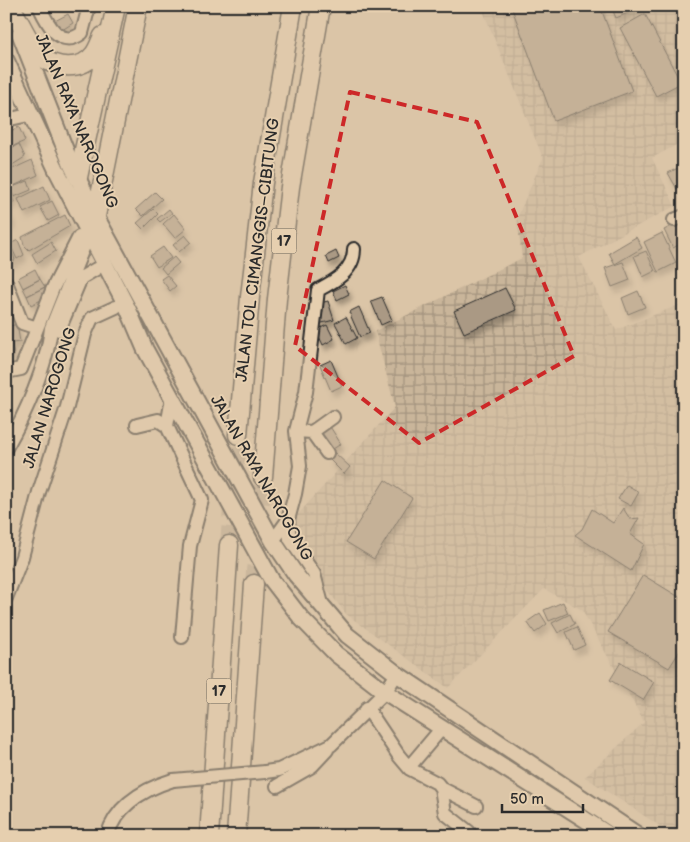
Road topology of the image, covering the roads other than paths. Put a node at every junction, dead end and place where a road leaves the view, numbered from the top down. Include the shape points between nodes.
1 (39, 6) edge
2 (88, 6) edge
3 (138, 6) edge
4 (293, 6) edge
5 (321, 6) edge
6 (11, 8) edge
7 (115, 10) edge
8 (6, 60) edge
9 (14, 79) junction
10 (12, 121) edge
11 (70, 181) junction
12 (85, 230) junction
13 (354, 249) dead end
14 (96, 269) junction
15 (6, 282) edge
16 (116, 307) junction
17 (37, 328) junction
18 (50, 341) junction
19 (145, 349) junction
20 (6, 372) edge
21 (172, 398) junction
22 (333, 417) dead end
23 (137, 425) dead end
24 (167, 426) junction
25 (296, 431) junction
26 (312, 432) junction
27 (238, 435) tunnel mouth
28 (6, 448) edge
29 (327, 453) dead end
30 (263, 477) tunnel mouth
31 (288, 520) junction
32 (273, 541) junction
33 (229, 545) tunnel mouth
34 (254, 584) tunnel mouth
35 (6, 598) edge
36 (324, 610) junction
37 (182, 637) dead end
38 (397, 674) junction
39 (385, 692) junction
40 (367, 708) junction
41 (442, 728) junction
42 (331, 744) junction
43 (409, 767) junction
44 (277, 786) dead end
45 (441, 788) junction
46 (476, 806) dead end
47 (106, 836) edge
48 (209, 836) edge
49 (236, 836) edge
50 (469, 836) edge
51 (611, 836) edge
52 (639, 836) edge

1 - 2 street via 55,33 69,39 82,33
3 - 12 highway
4 - 27 highway, JALAN TOL CIMANGGIS–CIBITUNG / 17 via 263,183
5 - 30 highway, JALAN TOL CIMANGGIS–CIBITUNG / 17 via 290,187 277,299
6 - 7 highway via 41,55 66,66 80,64 93,55
6 - 11 main road, JALAN RAYA NAROGONG
7 - 11 highway
8 - 9 main road, JALAN RAYA NAROGONG
9 - 10 main road
9 - 11 main road, JALAN RAYA NAROGONG
10 - 12 main road
11 - 12 main road, JALAN RAYA NAROGONG
12 - 14 main road
12 - 17 street via 53,288
12 - 18 street via 51,328
12 - 19 main road, JALAN RAYA NAROGONG via 128,309
12 - 32 main road, JALAN RAYA NAROGONG
13 - 25 street via 354,257 345,273 318,290 306,392
14 - 16 main road
14 - 18 street via 81,278 58,331
15 - 17 street via 22,323
16 - 19 main road
16 - 35 street, JALAN NAROGONG via 92,318 85,334 67,407 22,557
17 - 20 street via 21,369
18 - 28 street via 30,400
19 - 21 main road, JALAN RAYA NAROGONG
21 - 24 street
21 - 39 main road, JALAN RAYA NAROGONG via 271,579 301,618 336,654
22 - 26 street
23 - 24 street via 158,420
24 - 37 street via 202,500 190,546
25 - 26 street
25 - 31 street via 300,466
26 - 29 street
31 - 32 street
31 - 36 street via 290,539 314,574
32 - 36 main road, JALAN RAYA NAROGONG
33 - 48 highway, 17
34 - 49 highway, 17
36 - 38 main road, JALAN RAYA NAROGONG via 347,635
38 - 39 street
38 - 52 main road, JALAN RAYA NAROGONG
39 - 40 street
39 - 41 main road, JALAN RAYA NAROGONG
40 - 42 street
40 - 43 street
41 - 43 street
41 - 51 main road, JALAN RAYA NAROGONG
42 - 44 street via 312,766
42 - 47 street, bridge via 287,766 265,772 173,780 154,786 133,798 116,814
43 - 45 street
45 - 46 street
45 - 50 street via 445,813 469,832

